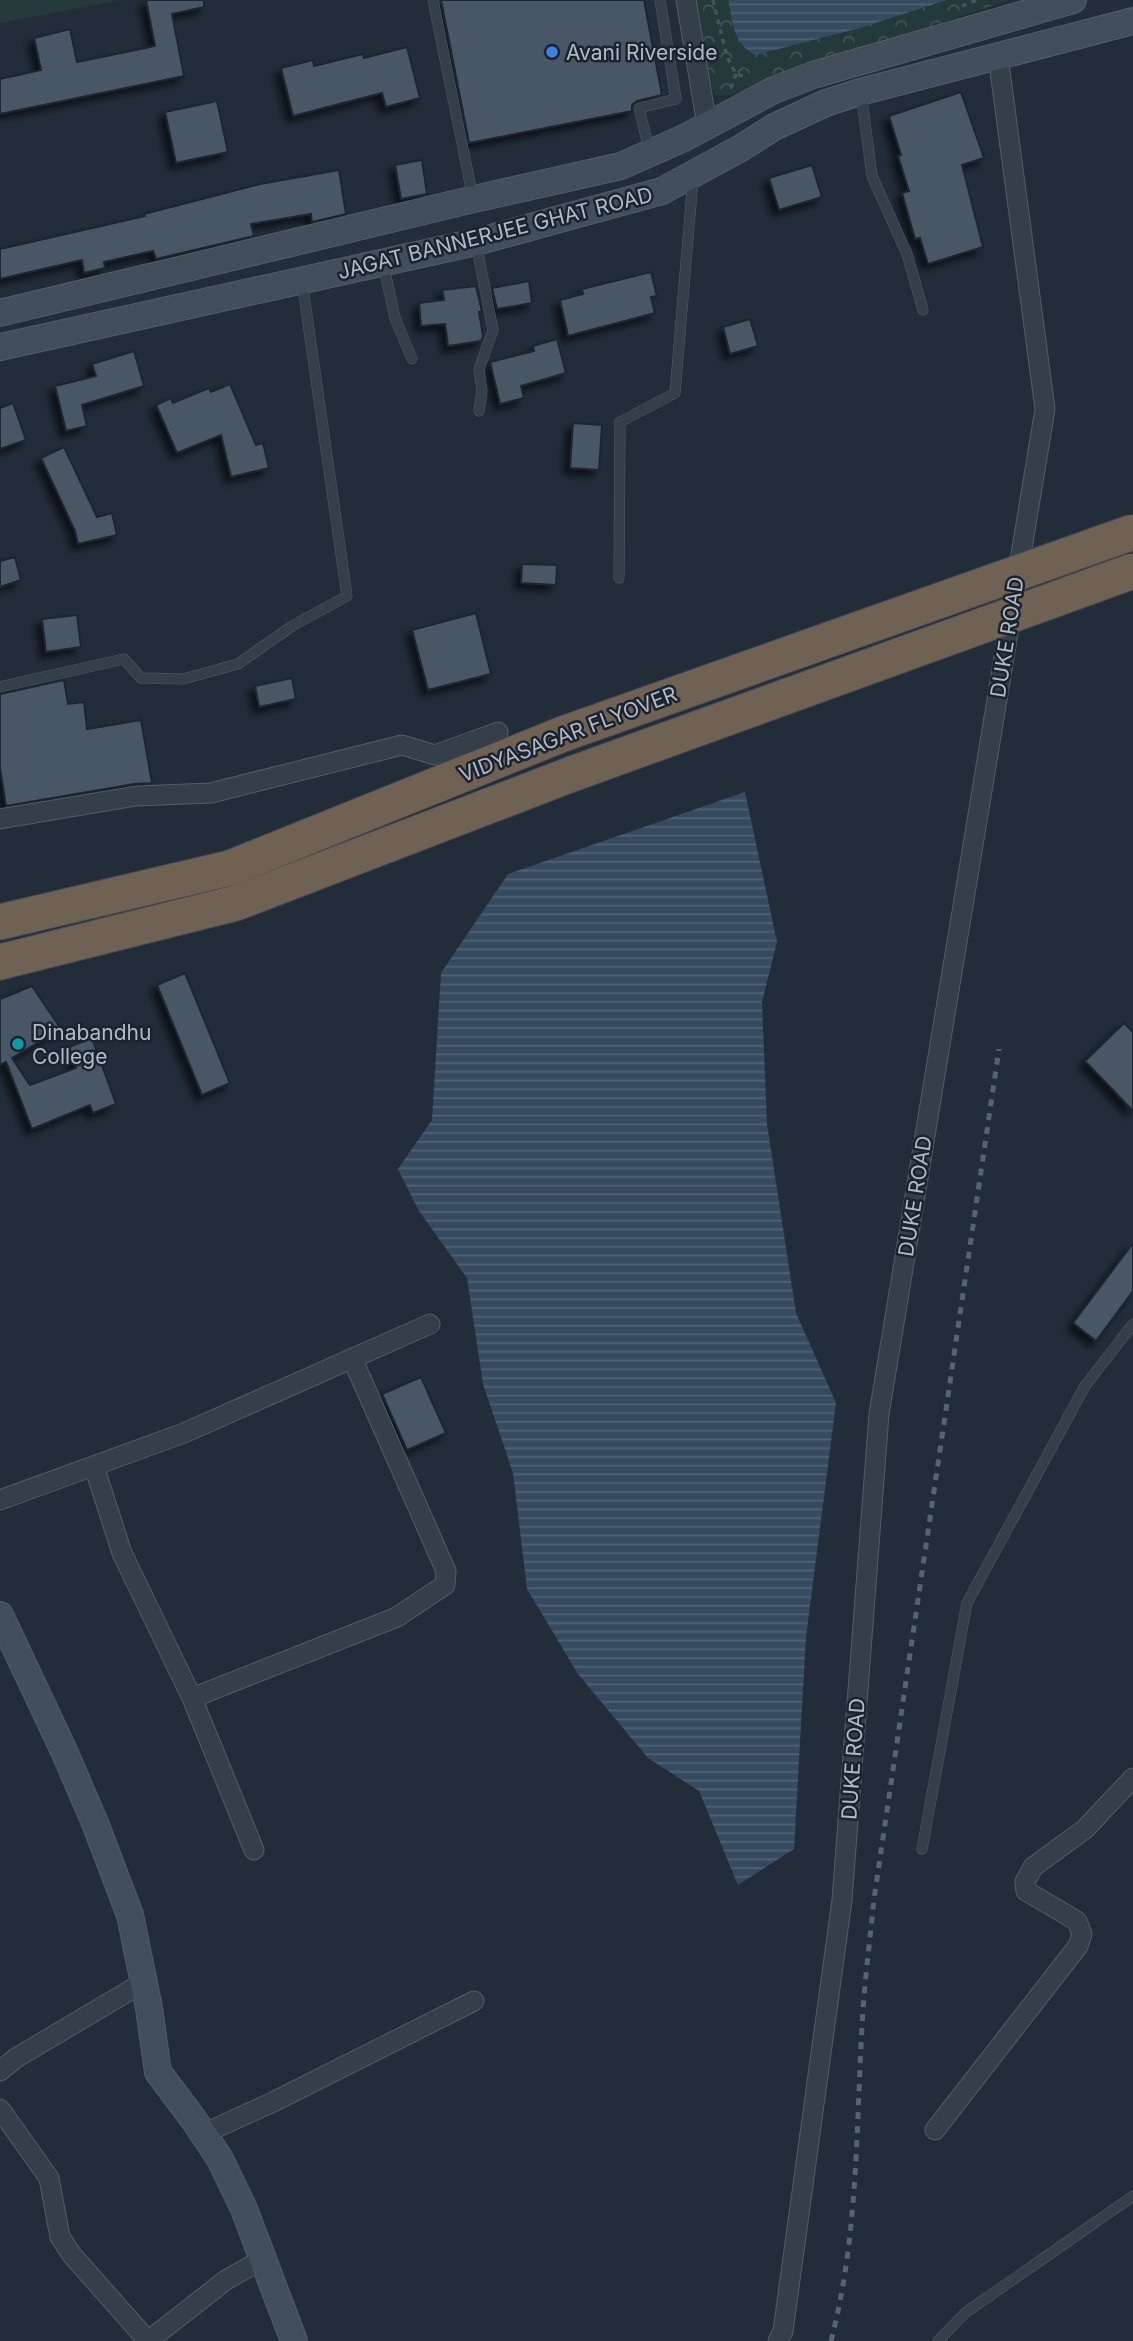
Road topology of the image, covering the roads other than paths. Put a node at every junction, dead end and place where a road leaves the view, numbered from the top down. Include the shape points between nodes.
1 (432, 0) edge
2 (660, 0) edge
3 (686, 0) edge
4 (1073, 0) edge
5 (1133, 21) edge
6 (998, 56) junction
7 (860, 92) junction
8 (707, 125) junction
9 (650, 154) junction
10 (693, 175) junction
11 (474, 199) junction
12 (476, 242) junction
13 (383, 263) junction
14 (302, 281) junction
15 (923, 310) dead end
16 (0, 313) edge
17 (0, 347) edge
18 (412, 359) dead end
19 (479, 411) dead end
20 (1133, 532) edge
21 (1133, 570) edge
22 (619, 578) dead end
23 (0, 687) edge
24 (498, 733) dead end
25 (0, 819) edge
26 (0, 922) edge
27 (0, 962) edge
28 (430, 1324) dead end
29 (1133, 1324) edge
30 (352, 1358) junction
31 (94, 1466) junction
32 (0, 1500) edge
33 (0, 1615) edge
34 (192, 1698) junction
35 (1133, 1778) edge
36 (922, 1849) dead end
37 (254, 1850) dead end
38 (144, 1982) junction
39 (474, 2001) dead end
40 (0, 2071) edge
41 (0, 2109) edge
42 (935, 2130) dead end
43 (203, 2134) junction
44 (1133, 2196) edge
45 (263, 2259) junction
46 (294, 2341) edge
47 (778, 2341) edge
48 (938, 2341) edge

1 - 11 lane
2 - 9 lane via 676,99 639,108
3 - 8 street
4 - 8 main road, JAGAT BANNERJEE GHAT ROAD via 813,75
5 - 6 main road, JAGAT BANNERJEE GHAT ROAD
6 - 7 main road, JAGAT BANNERJEE GHAT ROAD
6 - 47 street, DUKE ROAD via 1045,409 880,1414 842,1900 783,2331
7 - 10 main road, JAGAT BANNERJEE GHAT ROAD via 774,127
7 - 15 lane via 872,176 907,254
8 - 9 main road, JAGAT BANNERJEE GHAT ROAD
9 - 11 main road, JAGAT BANNERJEE GHAT ROAD via 621,166
10 - 12 main road, JAGAT BANNERJEE GHAT ROAD via 662,191
10 - 22 lane via 675,393 620,422
11 - 16 main road, JAGAT BANNERJEE GHAT ROAD
12 - 13 main road, JAGAT BANNERJEE GHAT ROAD
12 - 19 lane via 493,330 479,369
13 - 14 main road, JAGAT BANNERJEE GHAT ROAD
13 - 18 lane via 394,318
14 - 17 main road, JAGAT BANNERJEE GHAT ROAD
14 - 23 lane via 347,596 237,664 183,679 141,678 124,659
20 - 26 highway, VIDYASAGAR FLYOVER, bridge via 563,734 230,868
21 - 27 highway, VIDYASAGAR FLYOVER, bridge via 572,774 236,903
24 - 25 street via 435,754 402,745 211,793 136,796
28 - 30 street
29 - 36 lane via 1085,1386 967,1603
30 - 31 street via 184,1433
30 - 34 street via 446,1571 445,1586 397,1617
31 - 32 street
31 - 34 street via 122,1553
33 - 38 main road via 95,1823 131,1916
34 - 37 street
35 - 42 street via 1085,1829 1033,1867 1026,1891 1077,1921 1082,1934 1079,1946
38 - 40 street
38 - 43 main road via 158,2073
39 - 43 street
41 - 45 street via 49,2178 61,2237 72,2255 148,2341 226,2280
43 - 45 main road via 244,2209
44 - 48 lane via 965,2313
45 - 46 main road

